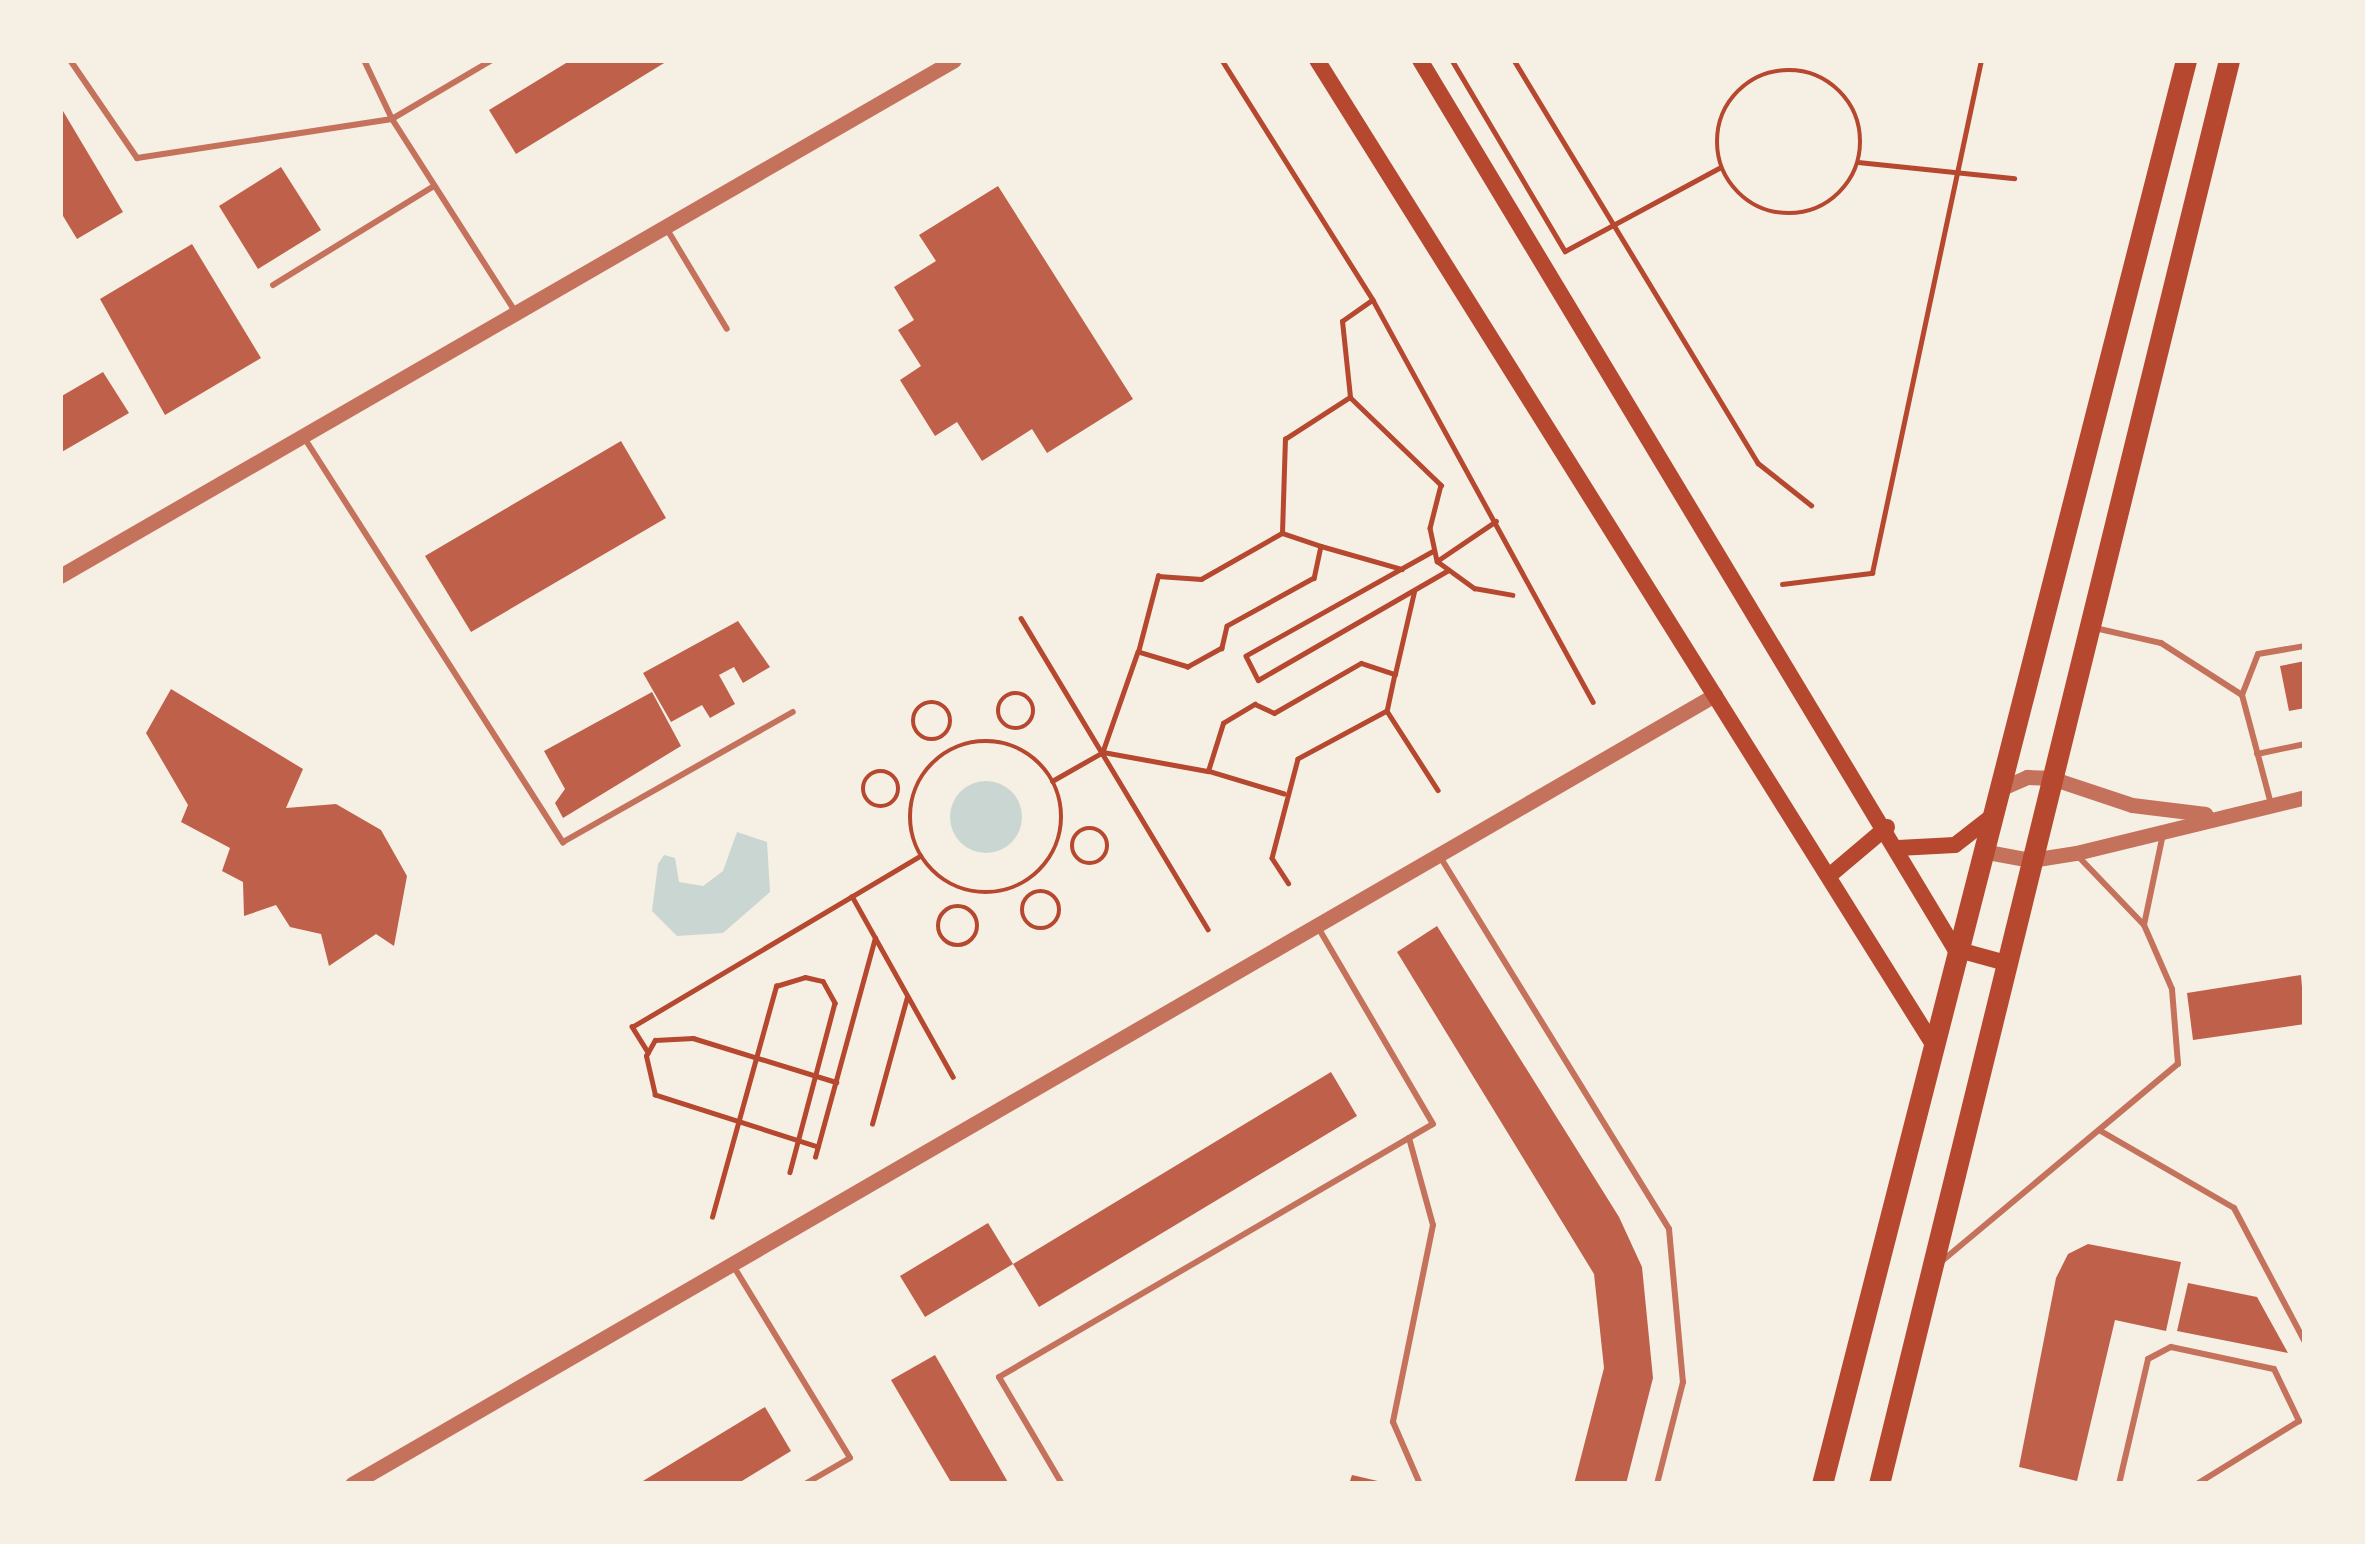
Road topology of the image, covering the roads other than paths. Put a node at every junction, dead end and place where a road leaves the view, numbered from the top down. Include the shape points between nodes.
1 (70, 60) edge
2 (364, 60) edge
3 (492, 60) edge
4 (954, 60) edge
5 (1317, 60) edge
6 (1420, 60) edge
7 (2186, 60) edge
8 (2230, 60) edge
9 (392, 118) junction
10 (435, 185) junction
11 (668, 231) junction
12 (273, 285) dead end
13 (519, 318) junction
14 (727, 329) dead end
15 (303, 436) junction
16 (60, 576) edge
17 (2087, 626) junction
18 (2305, 646) edge
19 (2242, 694) junction
20 (1715, 695) junction
21 (793, 712) dead end
22 (2305, 744) edge
23 (2257, 754) junction
24 (2051, 778) junction
25 (2000, 789) junction
26 (2305, 797) edge
27 (2271, 804) junction
28 (2219, 816) junction
29 (1991, 817) junction
30 (1887, 827) junction
31 (2164, 828) junction
32 (1898, 848) junction
33 (1982, 850) junction
34 (2076, 854) junction
35 (1439, 855) junction
36 (2031, 860) junction
37 (1829, 876) junction
38 (2144, 925) junction
39 (1317, 926) junction
40 (1954, 949) junction
41 (2006, 963) junction
42 (1931, 1041) junction
43 (2099, 1130) junction
44 (1409, 1138) junction
45 (732, 1264) junction
46 (1930, 1271) junction
47 (2305, 1342) edge
48 (352, 1484) edge
49 (806, 1484) edge
50 (1062, 1484) edge
51 (1420, 1484) edge
52 (1657, 1484) edge
53 (1822, 1484) edge
54 (1879, 1484) edge
55 (2119, 1484) edge
56 (2197, 1484) edge

1 - 9 lane via 136,158
2 - 9 lane
3 - 9 lane
4 - 11 street
5 - 20 main road
6 - 30 main road
7 - 25 highway
8 - 17 highway
9 - 10 lane
10 - 12 lane
10 - 13 lane
11 - 13 street
11 - 14 lane
13 - 15 street
15 - 16 street
15 - 21 lane via 562,842
17 - 19 lane via 2161,643
17 - 24 highway
18 - 19 lane via 2258,653
19 - 23 lane
20 - 35 street
20 - 37 main road
22 - 23 lane
23 - 27 lane
24 - 25 street via 2027,777
24 - 28 street via 2132,805
24 - 36 highway
25 - 29 highway
26 - 27 street
27 - 28 street
28 - 31 street
29 - 32 main road via 1955,845
29 - 33 highway
30 - 32 main road
30 - 37 main road
31 - 34 street
31 - 38 lane
32 - 40 main road
33 - 36 street
33 - 40 highway
34 - 36 street
34 - 38 lane
35 - 39 street
35 - 52 lane via 1669,1229 1683,1382
36 - 41 highway
37 - 42 main road
38 - 43 lane via 2172,989 2178,1064
39 - 44 lane via 1432,1124
39 - 45 street
40 - 41 main road
40 - 42 highway
41 - 46 highway
42 - 53 highway
43 - 46 lane
43 - 47 lane via 2234,1208
44 - 50 lane via 998,1377
44 - 51 lane via 1433,1225 1393,1422
45 - 48 street
45 - 49 lane via 850,1458
46 - 54 highway
55 - 56 lane via 2148,1359 2171,1347 2274,1369 2299,1421

